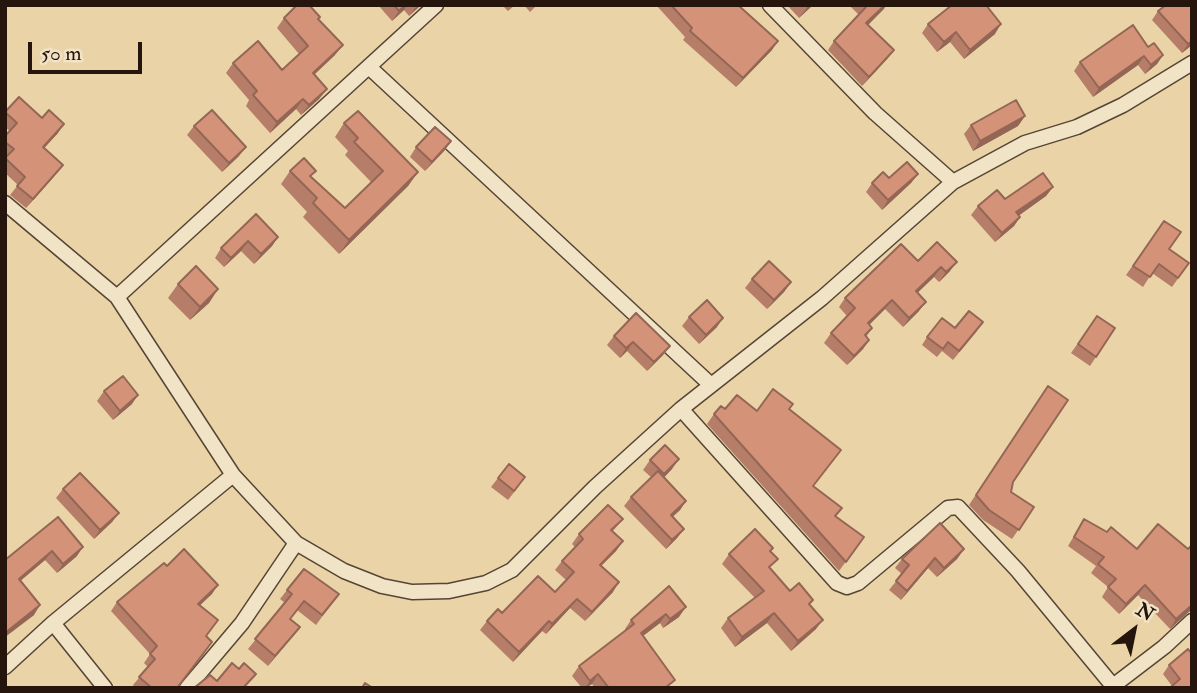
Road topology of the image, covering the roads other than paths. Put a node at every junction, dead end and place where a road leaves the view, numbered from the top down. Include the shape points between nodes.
1 (436, 5) edge
2 (770, 5) edge
3 (1192, 63) edge
4 (369, 67) junction
5 (953, 182) junction
6 (5, 203) edge
7 (117, 297) junction
8 (711, 385) junction
9 (681, 409) junction
10 (233, 475) junction
11 (296, 543) junction
12 (1192, 621) edge
13 (53, 623) junction
14 (5, 667) edge
15 (1112, 687) edge
16 (105, 688) edge
17 (187, 688) edge

1 - 4 street
2 - 5 street via 875,113
3 - 5 street via 1123,105 998,155
4 - 7 street
4 - 8 street
5 - 8 street via 822,298
6 - 7 street
7 - 10 street
8 - 9 street
9 - 11 street via 512,570 486,583 449,591 412,592 382,586 344,571
9 - 15 street via 826,571 847,587 880,566 948,508 958,507 1018,571
10 - 11 street
10 - 13 street
11 - 17 street via 242,623
12 - 15 street
13 - 14 street
13 - 16 street

